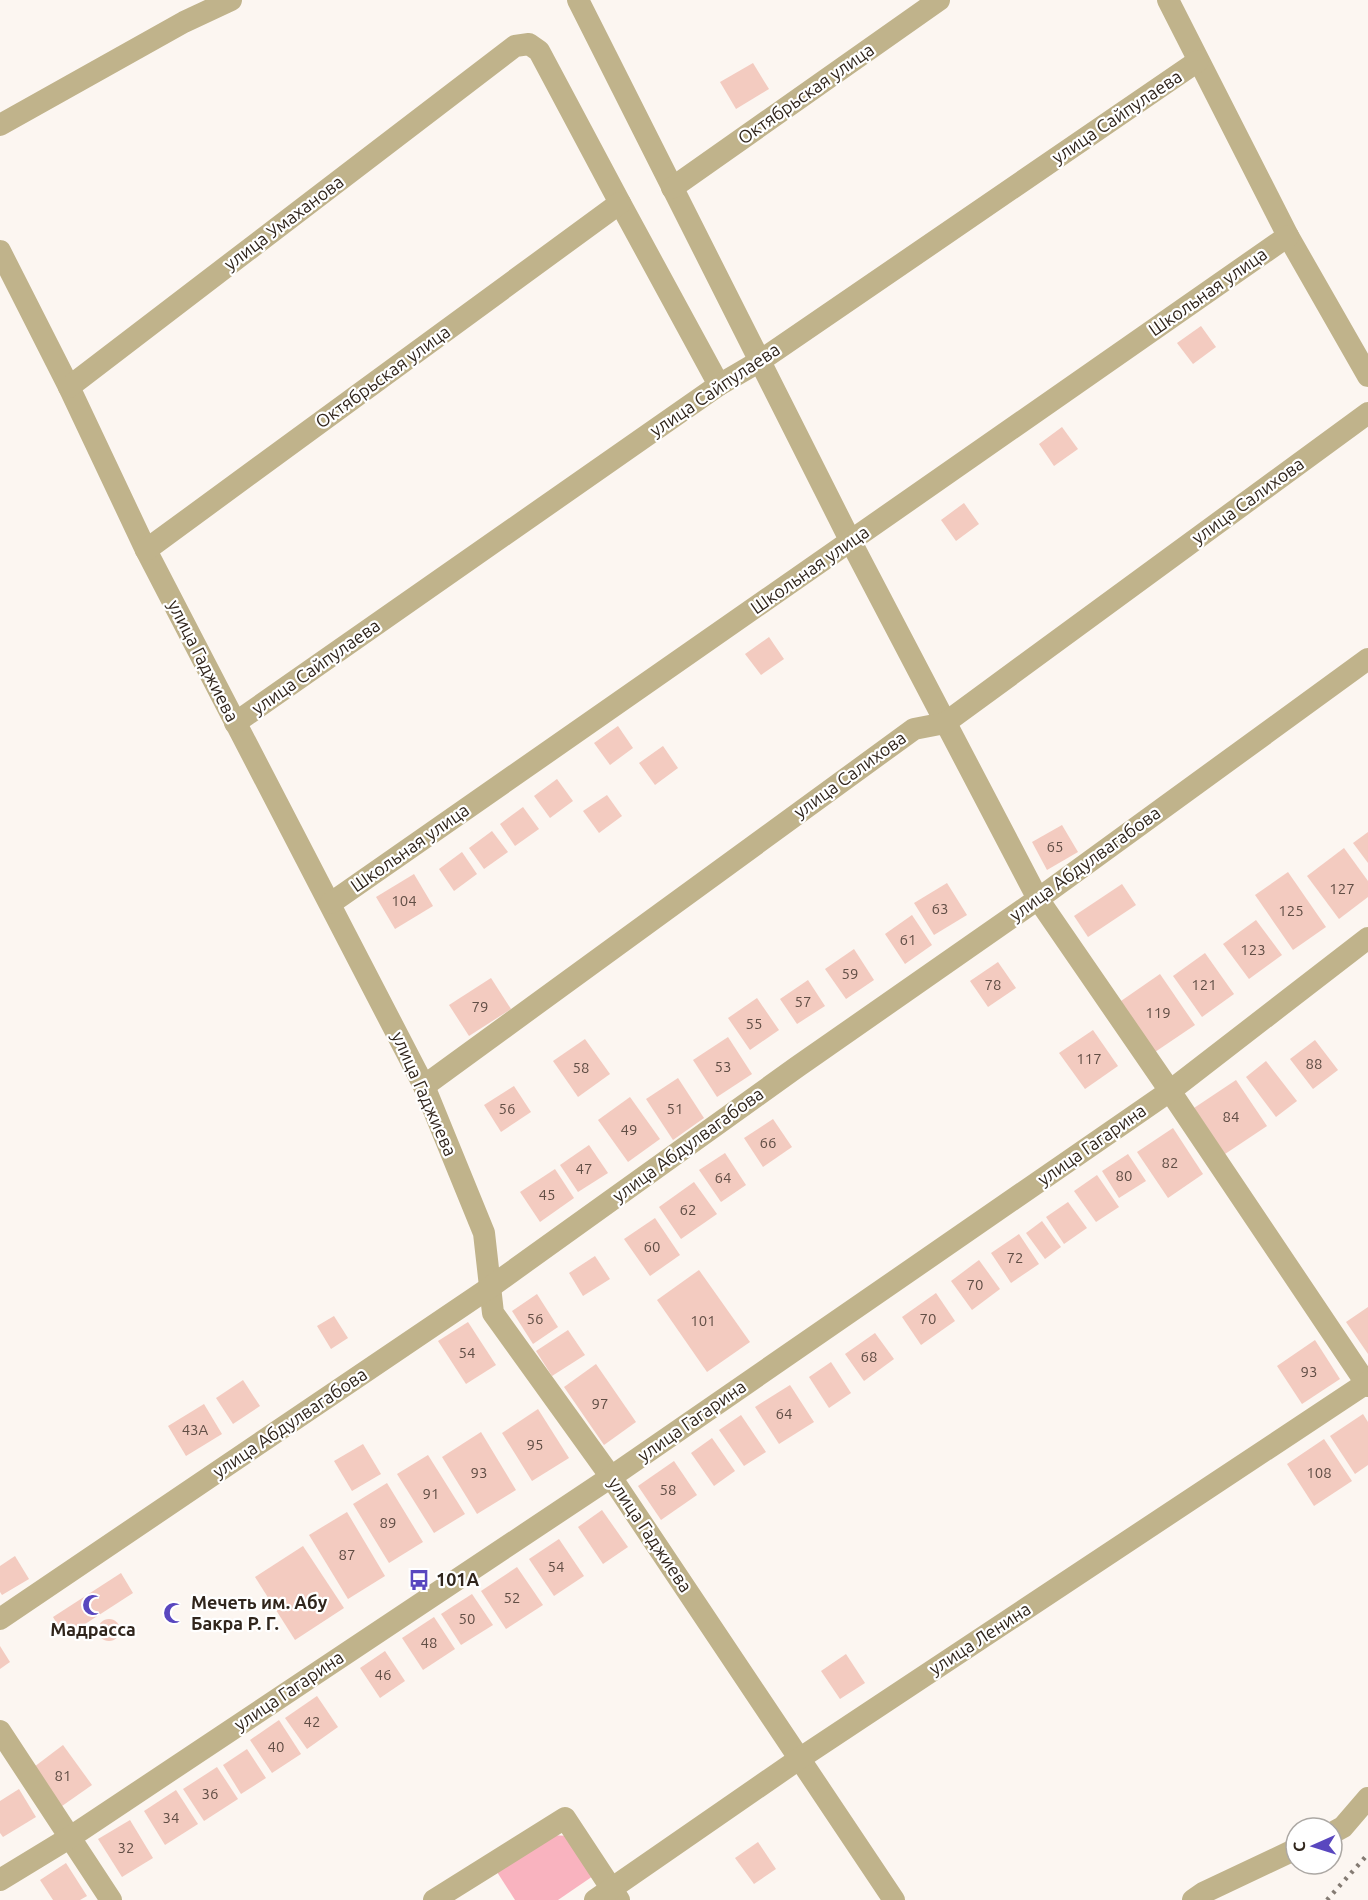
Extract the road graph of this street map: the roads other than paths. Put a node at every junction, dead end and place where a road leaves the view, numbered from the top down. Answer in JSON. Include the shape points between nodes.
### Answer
{"nodes":[{"id":1,"x":231,"y":0,"type":"edge"},
{"id":2,"x":579,"y":0,"type":"edge"},
{"id":3,"x":939,"y":0,"type":"edge"},
{"id":4,"x":1168,"y":0,"type":"edge"},
{"id":5,"x":1198,"y":61,"type":"junction"},
{"id":6,"x":0,"y":125,"type":"edge"},
{"id":7,"x":672,"y":188,"type":"junction"},
{"id":8,"x":620,"y":203,"type":"junction"},
{"id":9,"x":1288,"y":236,"type":"junction"},
{"id":10,"x":0,"y":251,"type":"edge"},
{"id":11,"x":760,"y":361,"type":"junction"},
{"id":12,"x":1368,"y":376,"type":"edge"},
{"id":13,"x":719,"y":385,"type":"junction"},
{"id":14,"x":69,"y":387,"type":"junction"},
{"id":15,"x":1368,"y":413,"type":"edge"},
{"id":16,"x":851,"y":542,"type":"junction"},
{"id":17,"x":146,"y":550,"type":"junction"},
{"id":18,"x":1368,"y":659,"type":"edge"},
{"id":19,"x":235,"y":723,"type":"junction"},
{"id":20,"x":945,"y":723,"type":"junction"},
{"id":21,"x":1038,"y":899,"type":"junction"},
{"id":22,"x":331,"y":903,"type":"junction"},
{"id":23,"x":1368,"y":938,"type":"edge"},
{"id":24,"x":424,"y":1086,"type":"junction"},
{"id":25,"x":1170,"y":1091,"type":"junction"},
{"id":26,"x":489,"y":1288,"type":"junction"},
{"id":27,"x":1367,"y":1384,"type":"edge"},
{"id":28,"x":611,"y":1477,"type":"junction"},
{"id":29,"x":0,"y":1619,"type":"edge"},
{"id":30,"x":0,"y":1731,"type":"edge"},
{"id":31,"x":800,"y":1759,"type":"junction"},
{"id":32,"x":1368,"y":1798,"type":"edge"},
{"id":33,"x":1344,"y":1826,"type":"edge"},
{"id":34,"x":69,"y":1838,"type":"junction"},
{"id":35,"x":1284,"y":1855,"type":"edge"},
{"id":36,"x":0,"y":1880,"type":"edge"},
{"id":37,"x":609,"y":1896,"type":"edge"},
{"id":38,"x":111,"y":1900,"type":"edge"},
{"id":39,"x":434,"y":1900,"type":"edge"},
{"id":40,"x":894,"y":1900,"type":"edge"},
{"id":41,"x":1193,"y":1900,"type":"edge"}],
"edges":[{"from":1,"to":6,"type":"street","via":[[184,22]]},
{"from":2,"to":7,"type":"street"},
{"from":3,"to":7,"type":"street","name":"Октябрьская улица"},
{"from":4,"to":5,"type":"street"},
{"from":5,"to":9,"type":"street"},
{"from":5,"to":11,"type":"street","name":"улица Сайпулаева"},
{"from":7,"to":11,"type":"street"},
{"from":8,"to":13,"type":"street"},
{"from":8,"to":14,"type":"street","name":"улица Умаханова","via":[[539,51],[529,44],[515,46]]},
{"from":8,"to":17,"type":"street","name":"Октябрьская улица"},
{"from":9,"to":12,"type":"street"},
{"from":9,"to":16,"type":"street","name":"Школьная улица"},
{"from":10,"to":14,"type":"street","name":"улица Гаджиева"},
{"from":11,"to":13,"type":"street","name":"улица Сайпулаева"},
{"from":11,"to":16,"type":"street"},
{"from":13,"to":19,"type":"street","name":"улица Сайпулаева"},
{"from":14,"to":17,"type":"street","name":"улица Гаджиева"},
{"from":15,"to":20,"type":"street","name":"улица Салихова"},
{"from":16,"to":20,"type":"street"},
{"from":16,"to":22,"type":"street","name":"Школьная улица"},
{"from":17,"to":19,"type":"street","name":"улица Гаджиева"},
{"from":18,"to":21,"type":"street","name":"улица Абдулвагабова"},
{"from":19,"to":22,"type":"street","name":"улица Гаджиева"},
{"from":20,"to":21,"type":"street"},
{"from":20,"to":24,"type":"street","name":"улица Салихова","via":[[914,729]]},
{"from":21,"to":25,"type":"street"},
{"from":21,"to":26,"type":"street","name":"улица Абдулвагабова"},
{"from":22,"to":24,"type":"street","name":"улица Гаджиева"},
{"from":23,"to":25,"type":"street","name":"улица Гагарина"},
{"from":24,"to":26,"type":"street","name":"улица Гаджиева","via":[[484,1233]]},
{"from":25,"to":27,"type":"street"},
{"from":25,"to":28,"type":"street","name":"улица Гагарина"},
{"from":26,"to":28,"type":"street","name":"улица Гаджиева","via":[[493,1313]]},
{"from":26,"to":29,"type":"street","name":"улица Абдулвагабова"},
{"from":27,"to":31,"type":"street","name":"улица Ленина"},
{"from":28,"to":31,"type":"street","name":"улица Гаджиева"},
{"from":28,"to":34,"type":"street","name":"улица Гагарина"},
{"from":30,"to":34,"type":"street"},
{"from":31,"to":37,"type":"street","name":"улица Ленина"},
{"from":31,"to":40,"type":"street","name":"улица Гаджиева"},
{"from":32,"to":33,"type":"street"},
{"from":34,"to":36,"type":"street","name":"улица Гагарина"},
{"from":34,"to":38,"type":"street"},
{"from":35,"to":41,"type":"street"},
{"from":37,"to":39,"type":"street","via":[[565,1818]]}]}
